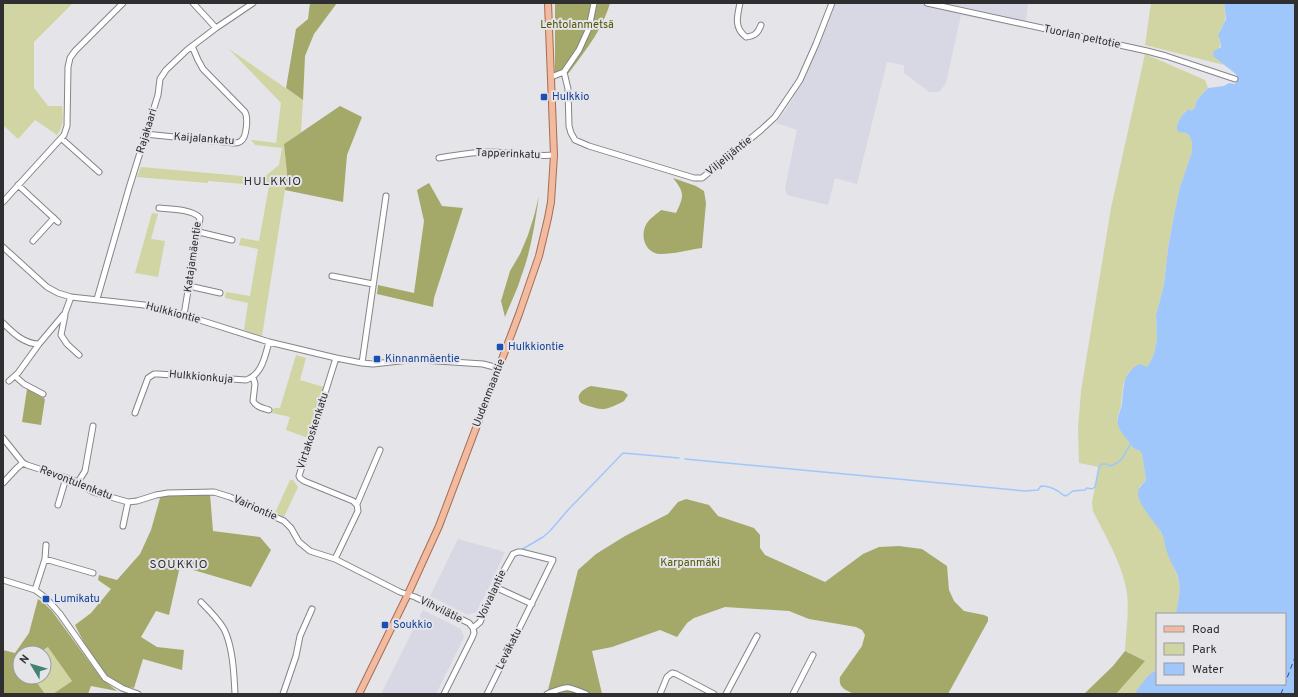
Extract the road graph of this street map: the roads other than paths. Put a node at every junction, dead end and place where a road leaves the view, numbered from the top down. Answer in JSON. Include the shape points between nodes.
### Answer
{"nodes":[{"id":1,"x":123,"y":3,"type":"edge"},
{"id":2,"x":193,"y":3,"type":"edge"},
{"id":3,"x":253,"y":3,"type":"edge"},
{"id":4,"x":548,"y":3,"type":"edge"},
{"id":5,"x":594,"y":3,"type":"edge"},
{"id":6,"x":740,"y":3,"type":"edge"},
{"id":7,"x":832,"y":3,"type":"edge"},
{"id":8,"x":927,"y":3,"type":"edge"},
{"id":9,"x":761,"y":25,"type":"dead end"},
{"id":10,"x":216,"y":28,"type":"junction"},
{"id":11,"x":192,"y":46,"type":"junction"},
{"id":12,"x":564,"y":72,"type":"junction"},
{"id":13,"x":551,"y":77,"type":"junction"},
{"id":14,"x":1235,"y":80,"type":"dead end"},
{"id":15,"x":145,"y":134,"type":"junction"},
{"id":16,"x":62,"y":139,"type":"junction"},
{"id":17,"x":554,"y":155,"type":"junction"},
{"id":18,"x":439,"y":158,"type":"dead end"},
{"id":19,"x":99,"y":172,"type":"dead end"},
{"id":20,"x":18,"y":185,"type":"junction"},
{"id":21,"x":386,"y":196,"type":"dead end"},
{"id":22,"x":3,"y":202,"type":"edge"},
{"id":23,"x":159,"y":208,"type":"dead end"},
{"id":24,"x":54,"y":218,"type":"junction"},
{"id":25,"x":58,"y":222,"type":"dead end"},
{"id":26,"x":199,"y":232,"type":"junction"},
{"id":27,"x":232,"y":240,"type":"dead end"},
{"id":28,"x":33,"y":241,"type":"dead end"},
{"id":29,"x":3,"y":247,"type":"edge"},
{"id":30,"x":332,"y":276,"type":"dead end"},
{"id":31,"x":373,"y":284,"type":"junction"},
{"id":32,"x":189,"y":286,"type":"junction"},
{"id":33,"x":220,"y":293,"type":"dead end"},
{"id":34,"x":71,"y":297,"type":"junction"},
{"id":35,"x":97,"y":299,"type":"junction"},
{"id":36,"x":65,"y":313,"type":"junction"},
{"id":37,"x":184,"y":315,"type":"junction"},
{"id":38,"x":3,"y":323,"type":"edge"},
{"id":39,"x":269,"y":342,"type":"junction"},
{"id":40,"x":39,"y":344,"type":"junction"},
{"id":41,"x":79,"y":355,"type":"dead end"},
{"id":42,"x":336,"y":358,"type":"junction"},
{"id":43,"x":362,"y":362,"type":"junction"},
{"id":44,"x":498,"y":368,"type":"junction"},
{"id":45,"x":15,"y":376,"type":"junction"},
{"id":46,"x":253,"y":377,"type":"junction"},
{"id":47,"x":9,"y":381,"type":"dead end"},
{"id":48,"x":44,"y":394,"type":"dead end"},
{"id":49,"x":269,"y":410,"type":"dead end"},
{"id":50,"x":135,"y":413,"type":"dead end"},
{"id":51,"x":93,"y":426,"type":"dead end"},
{"id":52,"x":3,"y":438,"type":"edge"},
{"id":53,"x":380,"y":450,"type":"dead end"},
{"id":54,"x":24,"y":463,"type":"junction"},
{"id":55,"x":66,"y":478,"type":"junction"},
{"id":56,"x":78,"y":482,"type":"junction"},
{"id":57,"x":3,"y":483,"type":"edge"},
{"id":58,"x":128,"y":502,"type":"junction"},
{"id":59,"x":357,"y":504,"type":"junction"},
{"id":60,"x":58,"y":505,"type":"dead end"},
{"id":61,"x":123,"y":526,"type":"dead end"},
{"id":62,"x":46,"y":545,"type":"dead end"},
{"id":63,"x":45,"y":559,"type":"junction"},
{"id":64,"x":335,"y":559,"type":"junction"},
{"id":65,"x":553,"y":560,"type":"joint"},
{"id":66,"x":93,"y":573,"type":"dead end"},
{"id":67,"x":3,"y":580,"type":"edge"},
{"id":68,"x":495,"y":587,"type":"junction"},
{"id":69,"x":35,"y":590,"type":"junction"},
{"id":70,"x":408,"y":594,"type":"junction"},
{"id":71,"x":201,"y":602,"type":"dead end"},
{"id":72,"x":532,"y":604,"type":"junction"},
{"id":73,"x":312,"y":609,"type":"dead end"},
{"id":74,"x":473,"y":628,"type":"junction"},
{"id":75,"x":757,"y":636,"type":"dead end"},
{"id":76,"x":813,"y":655,"type":"dead end"},
{"id":77,"x":138,"y":694,"type":"edge"},
{"id":78,"x":235,"y":694,"type":"edge"},
{"id":79,"x":283,"y":694,"type":"edge"},
{"id":80,"x":359,"y":694,"type":"edge"},
{"id":81,"x":444,"y":694,"type":"edge"},
{"id":82,"x":487,"y":694,"type":"edge"},
{"id":83,"x":547,"y":694,"type":"edge"},
{"id":84,"x":586,"y":694,"type":"edge"},
{"id":85,"x":660,"y":694,"type":"edge"},
{"id":86,"x":714,"y":694,"type":"edge"},
{"id":87,"x":726,"y":694,"type":"edge"},
{"id":88,"x":793,"y":694,"type":"edge"}],
"edges":[{"from":1,"to":16,"type":"street","via":[[70,58],[67,126]]},
{"from":2,"to":10,"type":"street"},
{"from":3,"to":10,"type":"street","name":"Rajakaari"},
{"from":4,"to":13,"type":"main road","name":"Uudenmaantie"},
{"from":5,"to":12,"type":"street","via":[[584,39]]},
{"from":6,"to":9,"type":"street","via":[[737,24],[742,34],[746,37],[755,35]]},
{"from":7,"to":12,"type":"street","name":"Viljelijäntie","via":[[800,80],[775,116],[702,178],[694,178],[575,140],[569,126],[568,89]]},
{"from":8,"to":14,"type":"street","name":"Tuorlan peltotie","via":[[1147,51]]},
{"from":10,"to":11,"type":"street","name":"Rajakaari"},
{"from":11,"to":15,"type":"street","name":"Rajakaari","via":[[160,79],[158,95]]},
{"from":11,"to":15,"type":"street","name":"Kaijalankatu","via":[[203,68],[245,112],[247,119],[244,139],[234,143]]},
{"from":12,"to":13,"type":"street"},
{"from":13,"to":17,"type":"main road","name":"Uudenmaantie"},
{"from":15,"to":35,"type":"street","name":"Rajakaari"},
{"from":16,"to":19,"type":"street"},
{"from":16,"to":20,"type":"street"},
{"from":17,"to":18,"type":"street","name":"Tapperinkatu","via":[[483,152]]},
{"from":17,"to":44,"type":"main road","name":"Uudenmaantie","via":[[551,202],[545,233],[530,283]]},
{"from":20,"to":22,"type":"street"},
{"from":20,"to":24,"type":"street"},
{"from":21,"to":31,"type":"street"},
{"from":23,"to":26,"type":"street","name":"Katajamäentie","via":[[198,215]]},
{"from":24,"to":25,"type":"street"},
{"from":24,"to":28,"type":"street"},
{"from":26,"to":27,"type":"street"},
{"from":26,"to":32,"type":"street","name":"Katajamäentie"},
{"from":29,"to":34,"type":"street","name":"Hulkkiontie","via":[[47,287]]},
{"from":30,"to":31,"type":"street"},
{"from":31,"to":43,"type":"street"},
{"from":32,"to":33,"type":"street"},
{"from":32,"to":37,"type":"street","name":"Katajamäentie"},
{"from":34,"to":35,"type":"street","name":"Hulkkiontie"},
{"from":34,"to":36,"type":"street"},
{"from":35,"to":37,"type":"street","name":"Hulkkiontie","via":[[144,305]]},
{"from":36,"to":40,"type":"street"},
{"from":36,"to":41,"type":"street","via":[[61,335]]},
{"from":37,"to":39,"type":"street","name":"Hulkkiontie"},
{"from":38,"to":40,"type":"street","via":[[29,343]]},
{"from":39,"to":42,"type":"street","name":"Hulkkiontie"},
{"from":39,"to":46,"type":"street","via":[[263,362]]},
{"from":40,"to":45,"type":"street"},
{"from":42,"to":43,"type":"street","name":"Hulkkiontie"},
{"from":42,"to":59,"type":"street","name":"Virtakoskenkatu","via":[[299,476],[304,482]]},
{"from":43,"to":44,"type":"street","name":"Hulkkiontie","via":[[373,364],[422,360],[483,364]]},
{"from":44,"to":70,"type":"main road","name":"Uudenmaantie","via":[[444,513]]},
{"from":45,"to":47,"type":"street"},
{"from":45,"to":48,"type":"street","via":[[24,384]]},
{"from":46,"to":49,"type":"street","via":[[253,401]]},
{"from":46,"to":50,"type":"street","name":"Hulkkionkuja","via":[[242,380],[154,374],[146,381]]},
{"from":51,"to":56,"type":"street","via":[[85,471]]},
{"from":52,"to":54,"type":"street"},
{"from":53,"to":59,"type":"street"},
{"from":54,"to":55,"type":"street","name":"Revontulenkatu"},
{"from":54,"to":57,"type":"street"},
{"from":55,"to":56,"type":"street","name":"Revontulenkatu"},
{"from":55,"to":60,"type":"street"},
{"from":56,"to":58,"type":"street","name":"Revontulenkatu","via":[[93,492]]},
{"from":58,"to":61,"type":"street"},
{"from":58,"to":64,"type":"street","name":"Vairiontie","via":[[168,493],[219,493],[279,518],[291,528],[306,548]]},
{"from":59,"to":64,"type":"street","via":[[358,511]]},
{"from":62,"to":63,"type":"street"},
{"from":63,"to":66,"type":"street"},
{"from":63,"to":69,"type":"street"},
{"from":64,"to":70,"type":"street","name":"Vairiontie"},
{"from":65,"to":68,"type":"street","name":"Voivalantie","via":[[515,552]]},
{"from":65,"to":72,"type":"street","name":"Leväkatu"},
{"from":67,"to":69,"type":"street"},
{"from":68,"to":72,"type":"street"},
{"from":68,"to":74,"type":"street","name":"Voivalantie","via":[[480,622]]},
{"from":69,"to":77,"type":"street","via":[[55,608],[105,678]]},
{"from":70,"to":74,"type":"street","name":"Vihvilätie"},
{"from":70,"to":80,"type":"main road","name":"Uudenmaantie"},
{"from":71,"to":78,"type":"street","via":[[224,630],[232,661]]},
{"from":72,"to":82,"type":"street","name":"Leväkatu"},
{"from":73,"to":79,"type":"street","via":[[300,636]]},
{"from":74,"to":81,"type":"street","name":"Voivalantie","via":[[472,638]]},
{"from":75,"to":87,"type":"street"},
{"from":76,"to":88,"type":"street"},
{"from":83,"to":84,"type":"street","via":[[567,687]]},
{"from":85,"to":86,"type":"street","via":[[667,677],[672,673]]}]}
